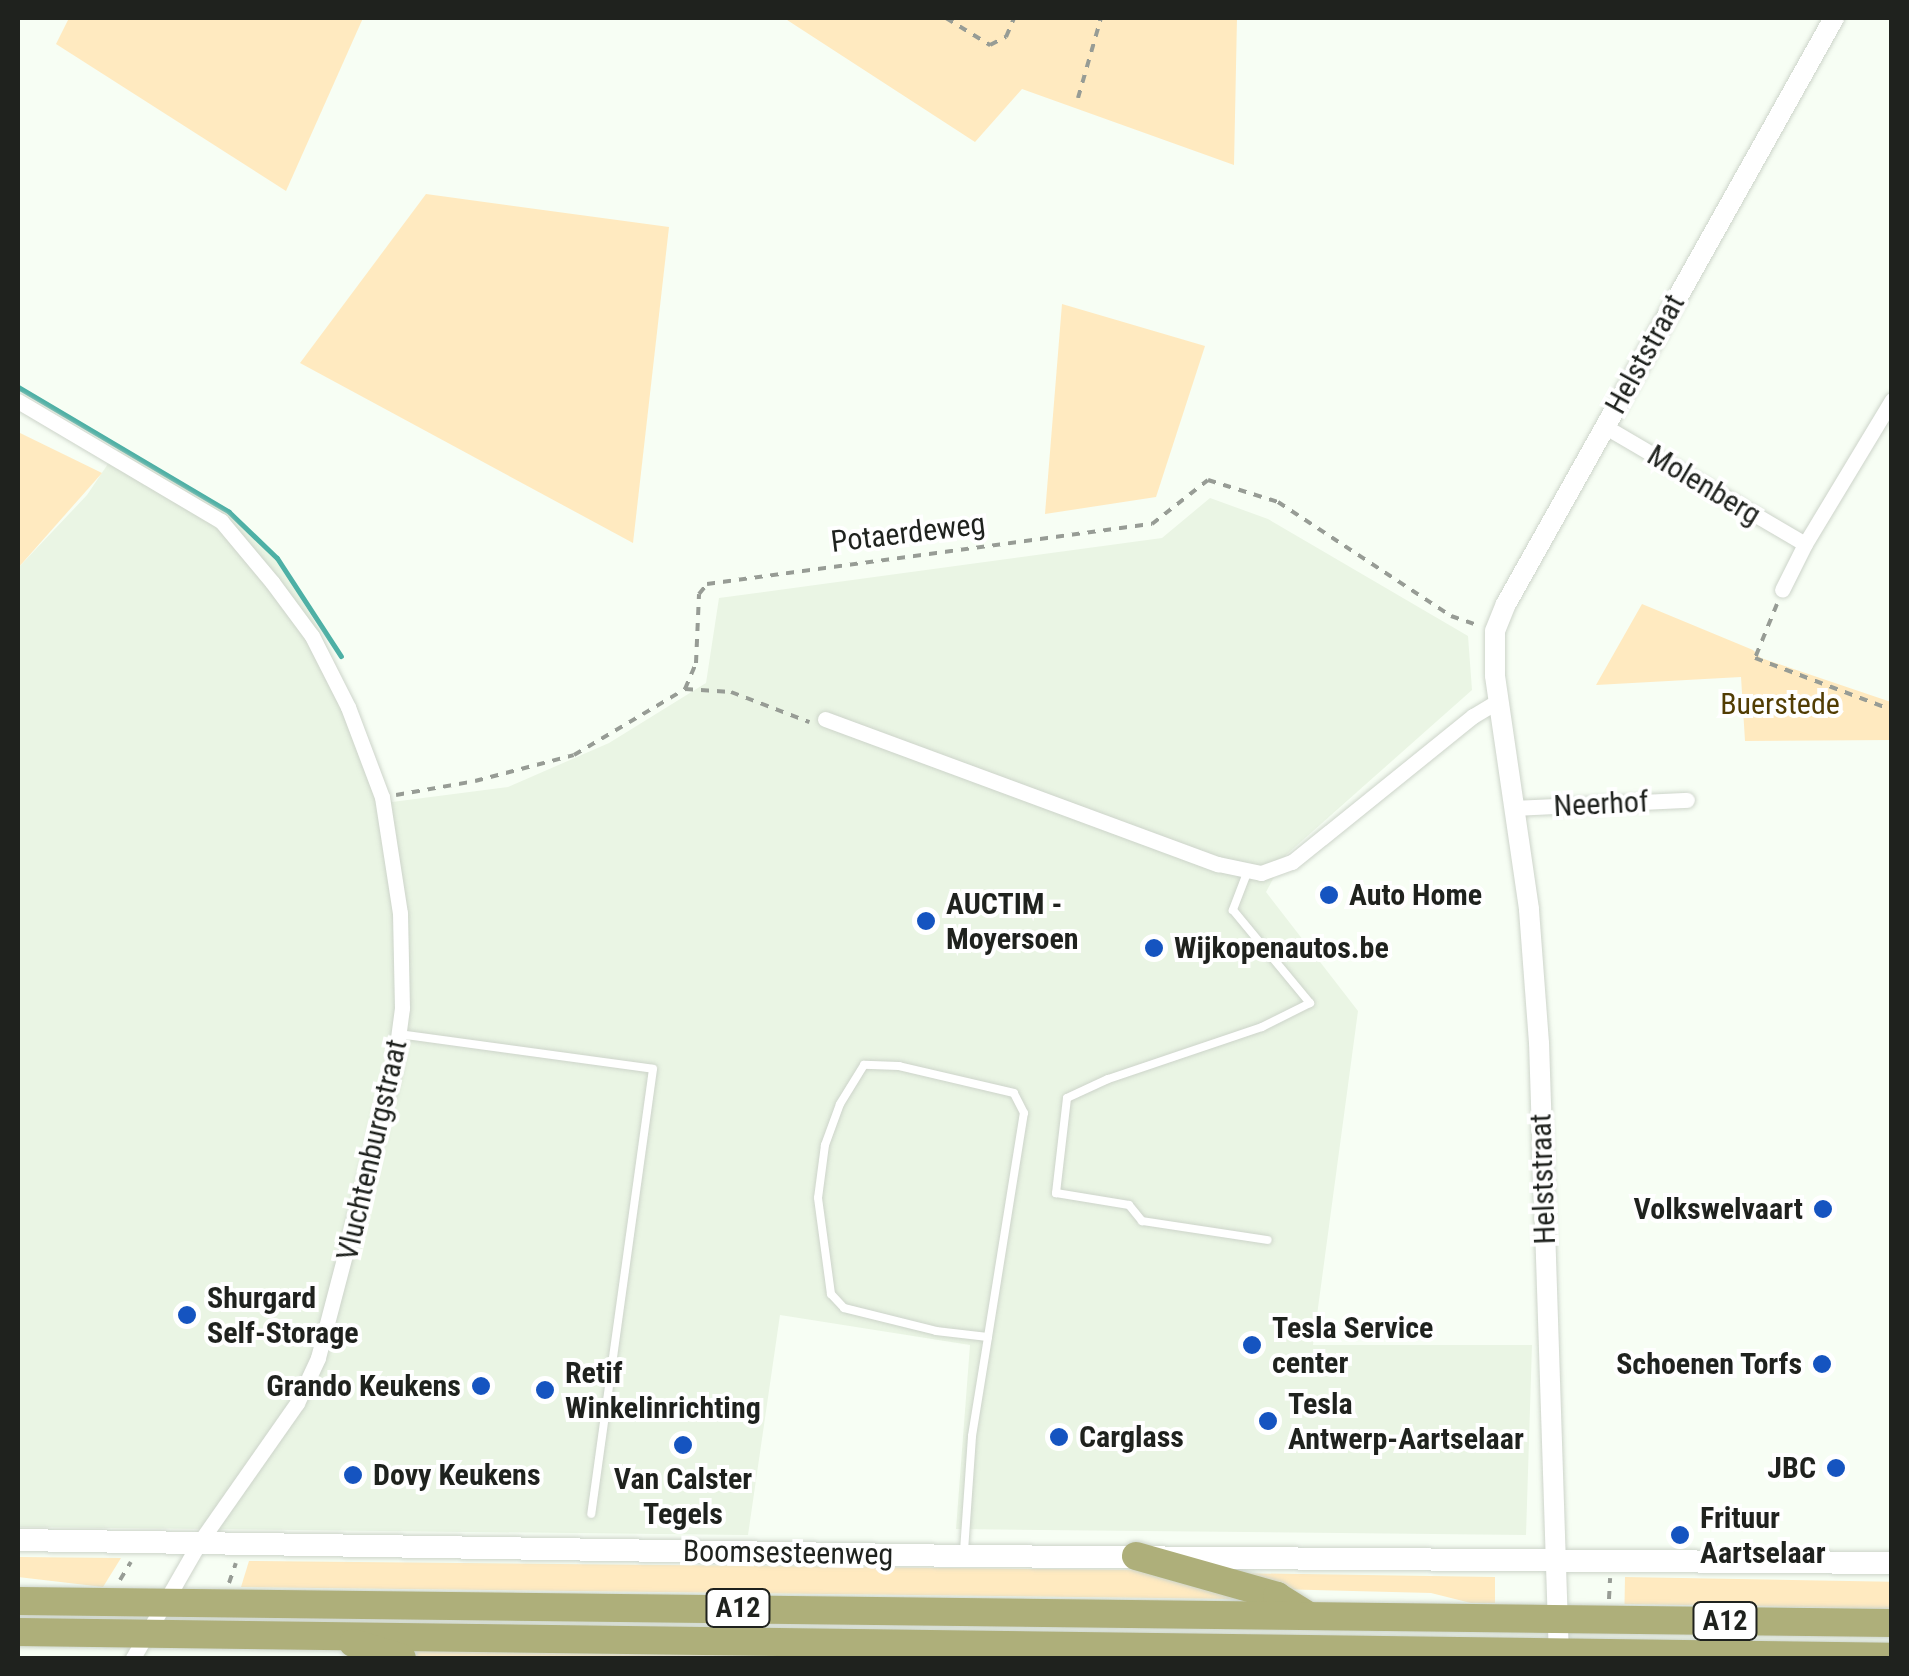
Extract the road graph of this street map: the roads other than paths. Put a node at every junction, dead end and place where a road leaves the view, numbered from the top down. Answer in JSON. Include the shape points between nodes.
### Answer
{"nodes":[{"id":1,"x":1834,"y":18,"type":"edge"},
{"id":2,"x":1892,"y":400,"type":"edge"},
{"id":3,"x":18,"y":401,"type":"edge"},
{"id":4,"x":1604,"y":426,"type":"junction"},
{"id":5,"x":1805,"y":544,"type":"junction"},
{"id":6,"x":1782,"y":590,"type":"road end"},
{"id":7,"x":1498,"y":701,"type":"junction"},
{"id":8,"x":824,"y":718,"type":"road end"},
{"id":9,"x":1687,"y":800,"type":"dead end"},
{"id":10,"x":1515,"y":808,"type":"junction"},
{"id":11,"x":1247,"y":873,"type":"junction"},
{"id":12,"x":399,"y":1034,"type":"junction"},
{"id":13,"x":1268,"y":1240,"type":"dead end"},
{"id":14,"x":988,"y":1337,"type":"junction"},
{"id":15,"x":591,"y":1514,"type":"dead end"},
{"id":16,"x":18,"y":1540,"type":"edge"},
{"id":17,"x":199,"y":1544,"type":"junction"},
{"id":18,"x":964,"y":1556,"type":"junction"},
{"id":19,"x":1136,"y":1556,"type":"junction"},
{"id":20,"x":1559,"y":1559,"type":"junction"},
{"id":21,"x":1892,"y":1563,"type":"edge"},
{"id":22,"x":18,"y":1600,"type":"edge"},
{"id":23,"x":167,"y":1602,"type":"junction"},
{"id":24,"x":1308,"y":1616,"type":"junction"},
{"id":25,"x":1558,"y":1618,"type":"junction"},
{"id":26,"x":1892,"y":1623,"type":"edge"},
{"id":27,"x":18,"y":1632,"type":"edge"},
{"id":28,"x":149,"y":1633,"type":"junction"},
{"id":29,"x":339,"y":1635,"type":"junction"},
{"id":30,"x":1560,"y":1655,"type":"edge"},
{"id":31,"x":1768,"y":1657,"type":"edge"},
{"id":32,"x":1892,"y":1657,"type":"edge"},
{"id":33,"x":133,"y":1658,"type":"edge"},
{"id":34,"x":402,"y":1658,"type":"edge"}],
"edges":[{"from":1,"to":4,"type":"street","name":"Helststraat"},
{"from":2,"to":5,"type":"street"},
{"from":3,"to":12,"type":"street","name":"Vluchtenburgstraat","via":[[221,521],[312,636],[382,798],[400,913]]},
{"from":4,"to":5,"type":"street","name":"Molenberg"},
{"from":4,"to":7,"type":"street","name":"Helststraat","via":[[1506,604],[1492,653]]},
{"from":5,"to":6,"type":"street"},
{"from":7,"to":10,"type":"street","name":"Helststraat"},
{"from":7,"to":11,"type":"street","via":[[1292,862]]},
{"from":8,"to":11,"type":"street"},
{"from":9,"to":10,"type":"street","name":"Neerhof"},
{"from":10,"to":20,"type":"street","name":"Helststraat","via":[[1539,1043]]},
{"from":11,"to":13,"type":"lane","via":[[1234,910],[1310,1003],[1068,1098],[1056,1194],[1128,1205],[1142,1221]]},
{"from":12,"to":15,"type":"lane","via":[[653,1070]]},
{"from":12,"to":17,"type":"street","name":"Vluchtenburgstraat","via":[[375,1155],[318,1358],[297,1403]]},
{"from":14,"to":14,"type":"lane","via":[[1024,1114],[1014,1093],[899,1066],[864,1065],[825,1145],[818,1198],[831,1294],[844,1308]]},
{"from":14,"to":18,"type":"lane","via":[[972,1436]]},
{"from":16,"to":17,"type":"main road","name":"Boomsesteenweg"},
{"from":17,"to":18,"type":"main road","name":"Boomsesteenweg"},
{"from":17,"to":23,"type":"street","name":"Vluchtenburgstraat"},
{"from":18,"to":19,"type":"main road","name":"Boomsesteenweg"},
{"from":19,"to":20,"type":"main road","name":"Boomsesteenweg"},
{"from":19,"to":24,"type":"highway","via":[[1277,1596]]},
{"from":20,"to":21,"type":"main road","name":"Boomsesteenweg"},
{"from":20,"to":25,"type":"street","name":"Helststraat"},
{"from":22,"to":23,"type":"highway","number":"A12"},
{"from":23,"to":24,"type":"highway","number":"A12"},
{"from":23,"to":28,"type":"street","name":"Vluchtenburgstraat"},
{"from":24,"to":25,"type":"highway","number":"A12"},
{"from":25,"to":26,"type":"highway","number":"A12"},
{"from":25,"to":30,"type":"street","name":"Helststraat"},
{"from":27,"to":28,"type":"highway","number":"A12"},
{"from":28,"to":29,"type":"highway","number":"A12"},
{"from":28,"to":33,"type":"street","name":"Vluchtenburgstraat"},
{"from":29,"to":30,"type":"highway","number":"A12"},
{"from":29,"to":34,"type":"highway","via":[[370,1652]]},
{"from":30,"to":31,"type":"highway","number":"A12"},
{"from":31,"to":32,"type":"highway","number":"A12"}]}
